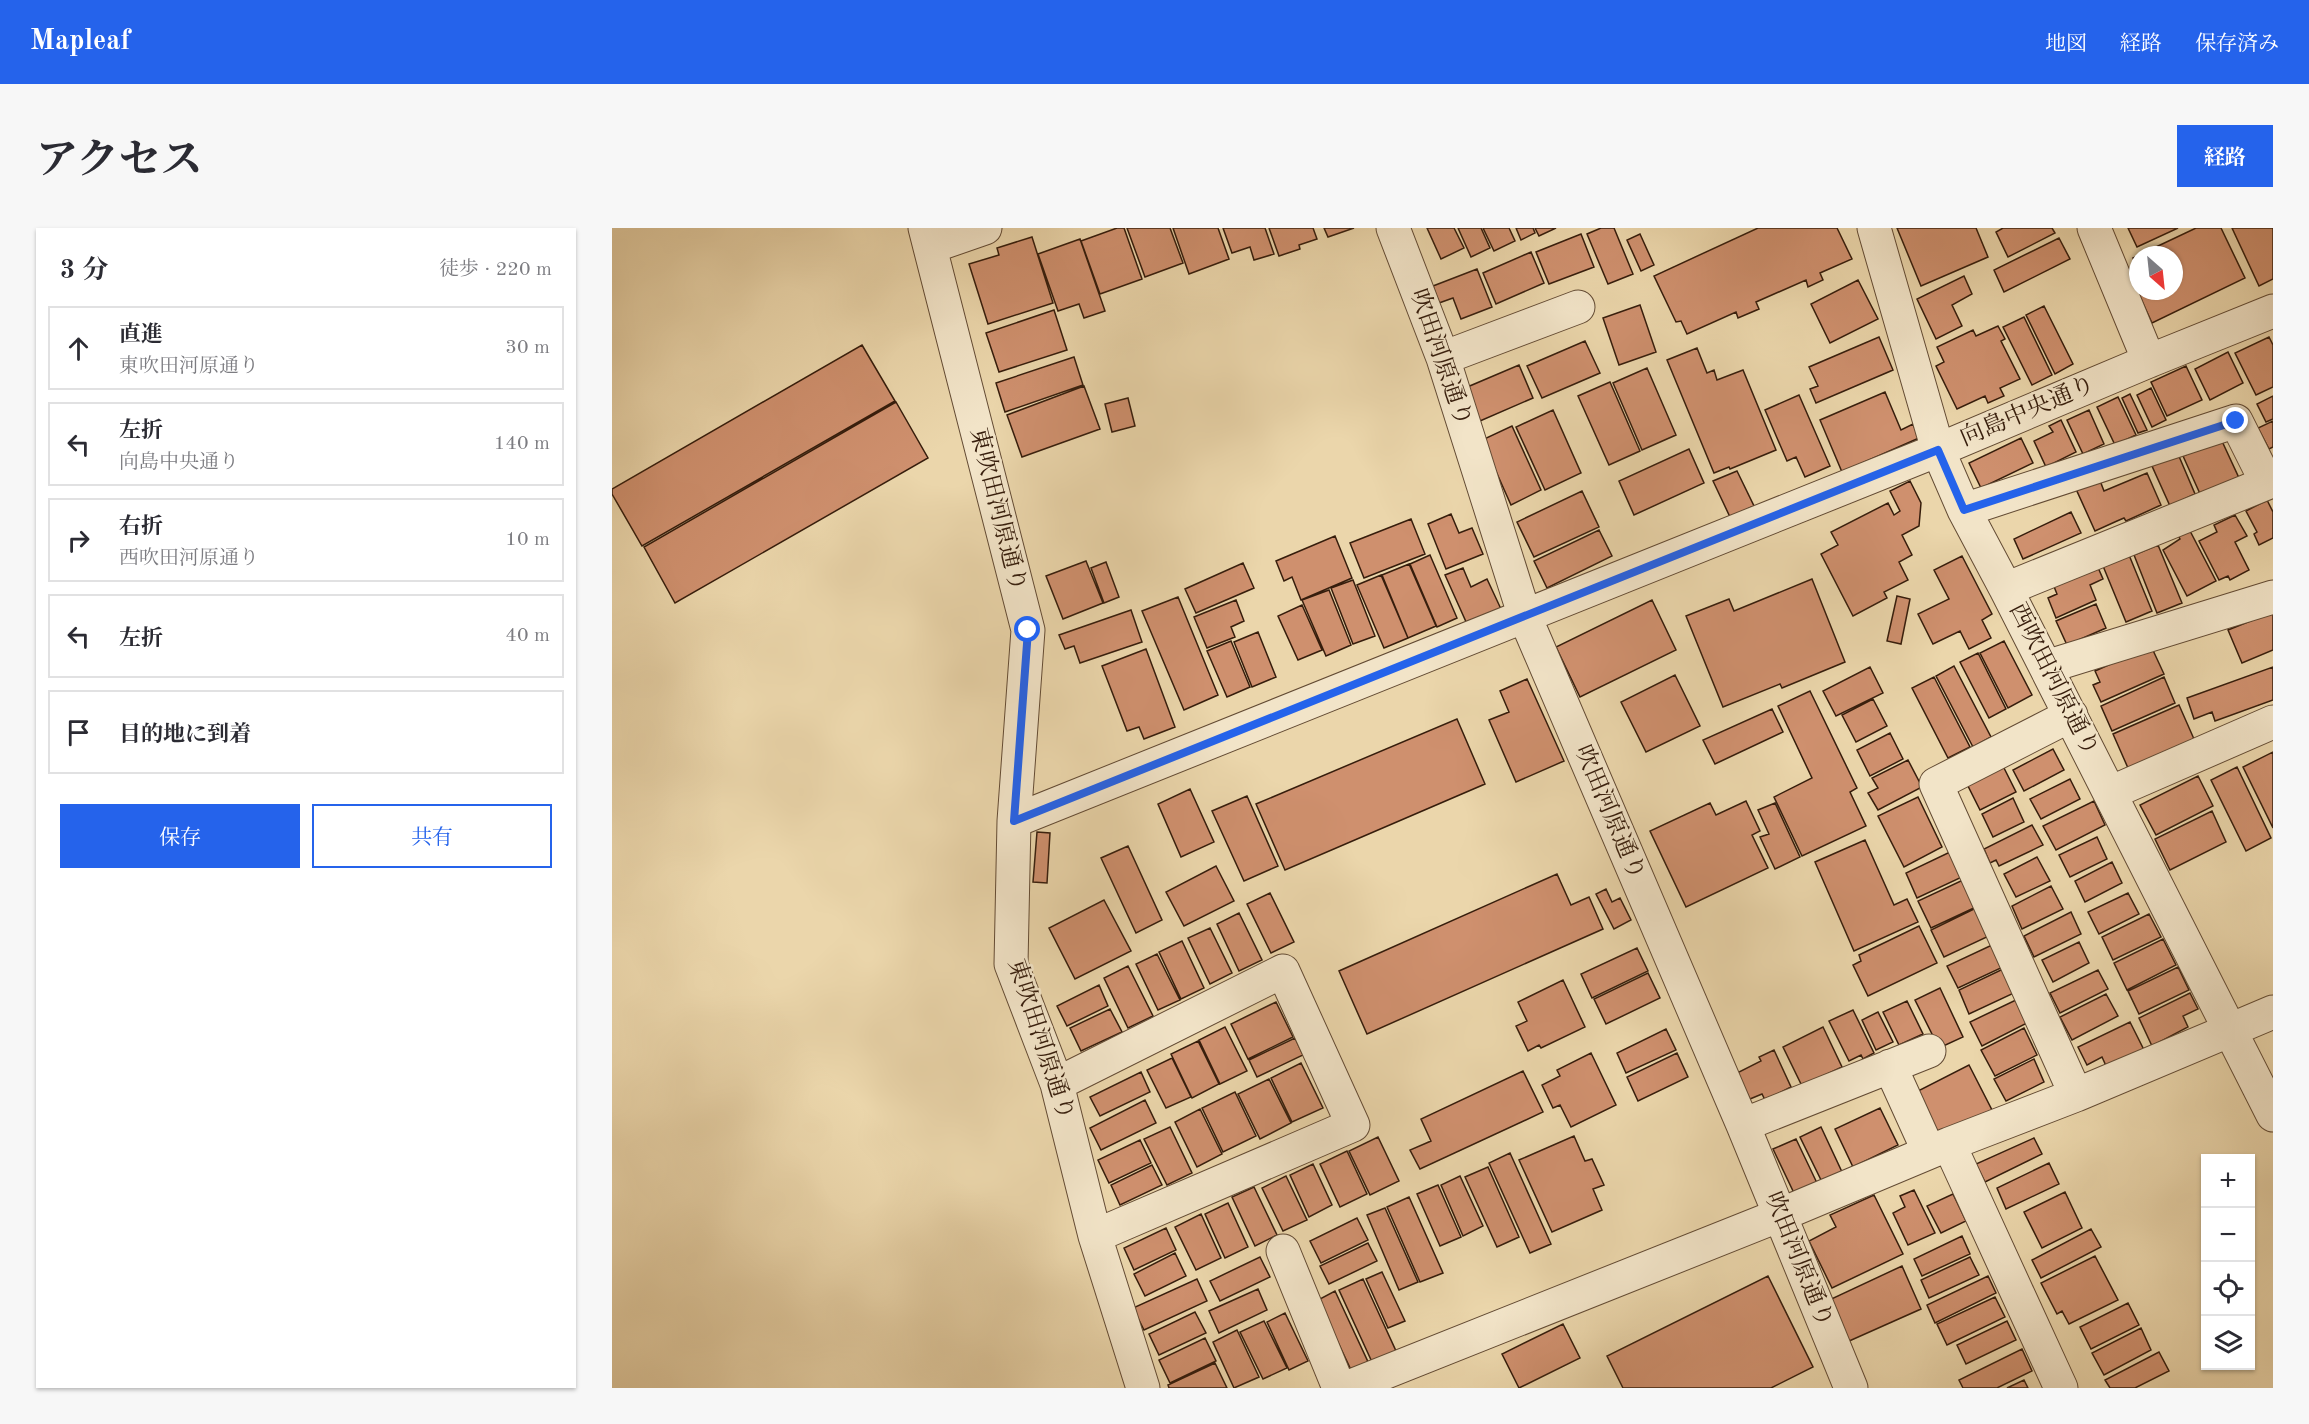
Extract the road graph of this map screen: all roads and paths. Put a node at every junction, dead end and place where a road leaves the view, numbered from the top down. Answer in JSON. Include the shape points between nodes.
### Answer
{"nodes":[{"id":1,"x":985,"y":228,"type":"edge"},
{"id":2,"x":1393,"y":228,"type":"edge"},
{"id":3,"x":1874,"y":228,"type":"edge"},
{"id":4,"x":2094,"y":228,"type":"edge"},
{"id":5,"x":927,"y":237,"type":"edge"},
{"id":6,"x":1578,"y":307,"type":"dead end"},
{"id":7,"x":2273,"y":311,"type":"edge"},
{"id":8,"x":1443,"y":358,"type":"junction"},
{"id":9,"x":2149,"y":361,"type":"junction"},
{"id":10,"x":1938,"y":450,"type":"junction"},
{"id":11,"x":1964,"y":510,"type":"junction"},
{"id":12,"x":2006,"y":589,"type":"junction"},
{"id":13,"x":2273,"y":597,"type":"edge"},
{"id":14,"x":1525,"y":617,"type":"junction"},
{"id":15,"x":2046,"y":667,"type":"junction"},
{"id":16,"x":2071,"y":715,"type":"junction"},
{"id":17,"x":2273,"y":722,"type":"edge"},
{"id":18,"x":2110,"y":793,"type":"junction"},
{"id":19,"x":1014,"y":821,"type":"junction"},
{"id":20,"x":2273,"y":1012,"type":"edge"},
{"id":21,"x":2228,"y":1030,"type":"junction"},
{"id":22,"x":1929,"y":1051,"type":"dead end"},
{"id":23,"x":1890,"y":1066,"type":"junction"},
{"id":24,"x":1057,"y":1084,"type":"junction"},
{"id":25,"x":2076,"y":1095,"type":"junction"},
{"id":26,"x":2273,"y":1113,"type":"edge"},
{"id":27,"x":1743,"y":1125,"type":"junction"},
{"id":28,"x":1939,"y":1148,"type":"junction"},
{"id":29,"x":1780,"y":1215,"type":"junction"},
{"id":30,"x":1095,"y":1236,"type":"junction"},
{"id":31,"x":1283,"y":1251,"type":"dead end"},
{"id":32,"x":1143,"y":1388,"type":"edge"},
{"id":33,"x":1339,"y":1388,"type":"edge"},
{"id":34,"x":1346,"y":1388,"type":"edge"},
{"id":35,"x":1851,"y":1388,"type":"edge"},
{"id":36,"x":2061,"y":1388,"type":"edge"}],
"edges":[{"from":1,"to":5,"type":"street"},
{"from":2,"to":8,"type":"street","name":"吹田河原通り"},
{"from":3,"to":10,"type":"street","name":"西吹田河原通り"},
{"from":4,"to":9,"type":"street"},
{"from":5,"to":19,"type":"street","name":"東吹田河原通り","via":[[1028,630]]},
{"from":6,"to":8,"type":"street"},
{"from":7,"to":9,"type":"street","name":"向島中央通り"},
{"from":8,"to":14,"type":"street","name":"吹田河原通り"},
{"from":9,"to":10,"type":"street","name":"向島中央通り"},
{"from":10,"to":11,"type":"street","name":"西吹田河原通り"},
{"from":10,"to":14,"type":"street","name":"向島中央通り"},
{"from":11,"to":12,"type":"street","name":"西吹田河原通り"},
{"from":11,"to":12,"type":"street","via":[[2236,421],[2267,483]]},
{"from":12,"to":15,"type":"street","name":"西吹田河原通り"},
{"from":13,"to":15,"type":"street"},
{"from":14,"to":19,"type":"street","name":"向島中央通り"},
{"from":14,"to":27,"type":"street","name":"吹田河原通り"},
{"from":15,"to":16,"type":"street","name":"西吹田河原通り"},
{"from":16,"to":18,"type":"street","name":"西吹田河原通り"},
{"from":16,"to":25,"type":"street","via":[[1936,784]]},
{"from":17,"to":18,"type":"street"},
{"from":18,"to":21,"type":"street","name":"西吹田河原通り"},
{"from":19,"to":24,"type":"street","name":"東吹田河原通り","via":[[1011,964]]},
{"from":20,"to":21,"type":"street"},
{"from":21,"to":25,"type":"street"},
{"from":21,"to":26,"type":"street","name":"西吹田河原通り"},
{"from":22,"to":23,"type":"street"},
{"from":23,"to":27,"type":"street"},
{"from":23,"to":28,"type":"street"},
{"from":24,"to":30,"type":"street","name":"東吹田河原通り"},
{"from":24,"to":30,"type":"street","via":[[1283,971],[1353,1125]]},
{"from":25,"to":28,"type":"street"},
{"from":27,"to":29,"type":"street","name":"吹田河原通り"},
{"from":28,"to":29,"type":"street"},
{"from":28,"to":36,"type":"street"},
{"from":29,"to":34,"type":"street"},
{"from":29,"to":35,"type":"street","name":"吹田河原通り"},
{"from":30,"to":32,"type":"street","name":"東吹田河原通り"},
{"from":31,"to":33,"type":"street"}]}
